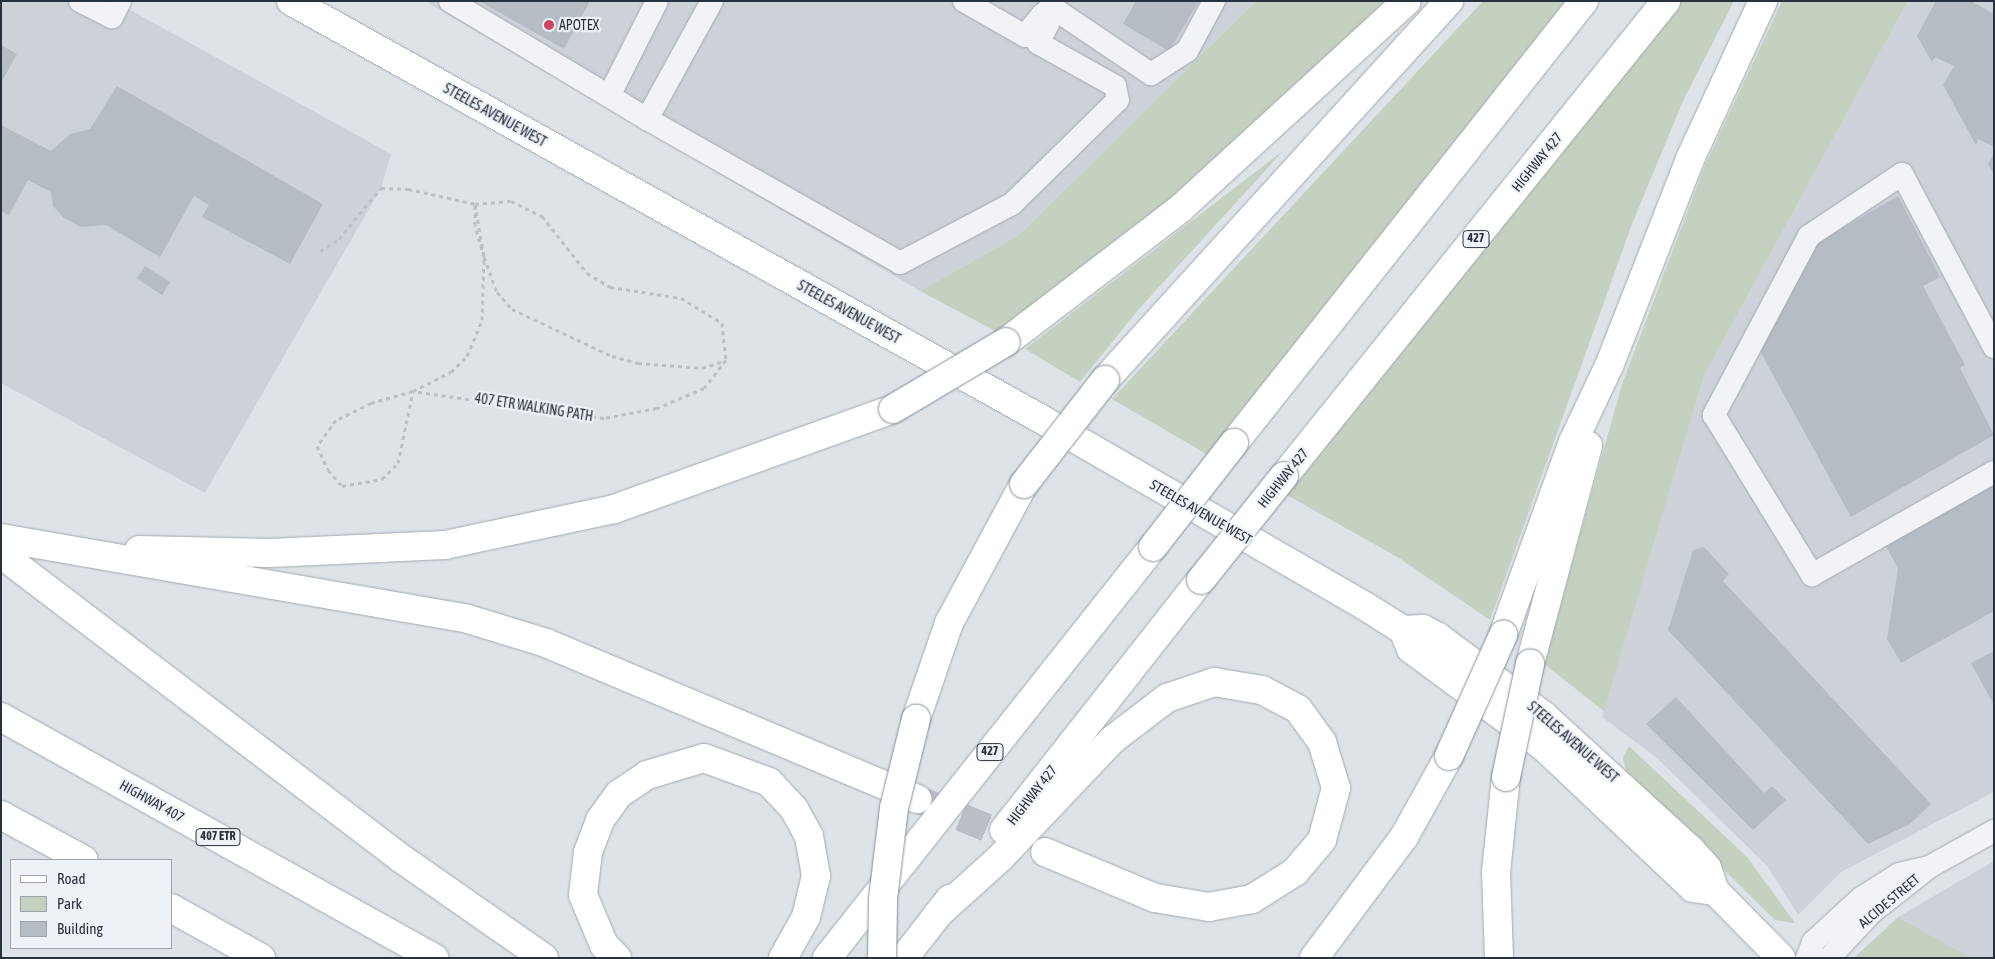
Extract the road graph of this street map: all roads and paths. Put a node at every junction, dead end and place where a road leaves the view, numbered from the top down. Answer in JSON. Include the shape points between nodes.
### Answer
{"nodes":[{"id":1,"x":80,"y":1,"type":"edge"},
{"id":2,"x":120,"y":1,"type":"edge"},
{"id":3,"x":291,"y":1,"type":"edge"},
{"id":4,"x":450,"y":1,"type":"edge"},
{"id":5,"x":658,"y":1,"type":"edge"},
{"id":6,"x":712,"y":1,"type":"edge"},
{"id":7,"x":964,"y":1,"type":"edge"},
{"id":8,"x":1214,"y":1,"type":"edge"},
{"id":9,"x":1407,"y":1,"type":"edge"},
{"id":10,"x":1449,"y":1,"type":"edge"},
{"id":11,"x":1584,"y":1,"type":"edge"},
{"id":12,"x":1666,"y":1,"type":"edge"},
{"id":13,"x":1763,"y":1,"type":"edge"},
{"id":14,"x":1049,"y":7,"type":"edge"},
{"id":15,"x":609,"y":96,"type":"junction"},
{"id":16,"x":647,"y":119,"type":"junction"},
{"id":17,"x":475,"y":204,"type":"junction"},
{"id":18,"x":320,"y":251,"type":"dead end"},
{"id":19,"x":484,"y":258,"type":"junction"},
{"id":20,"x":1994,"y":347,"type":"edge"},
{"id":21,"x":726,"y":360,"type":"junction"},
{"id":22,"x":1609,"y":366,"type":"junction"},
{"id":23,"x":413,"y":391,"type":"junction"},
{"id":24,"x":1994,"y":472,"type":"edge"},
{"id":25,"x":1,"y":538,"type":"edge"},
{"id":26,"x":80,"y":552,"type":"junction"},
{"id":27,"x":1,"y":554,"type":"edge"},
{"id":28,"x":1,"y":717,"type":"edge"},
{"id":29,"x":918,"y":799,"type":"tunnel mouth"},
{"id":30,"x":1,"y":815,"type":"edge"},
{"id":31,"x":1994,"y":831,"type":"edge"},
{"id":32,"x":1045,"y":852,"type":"tunnel mouth"},
{"id":33,"x":82,"y":859,"type":"edge"},
{"id":34,"x":1929,"y":867,"type":"junction"},
{"id":35,"x":172,"y":909,"type":"edge"},
{"id":36,"x":938,"y":914,"type":"junction"},
{"id":37,"x":260,"y":958,"type":"edge"},
{"id":38,"x":434,"y":958,"type":"edge"},
{"id":39,"x":544,"y":958,"type":"edge"},
{"id":40,"x":617,"y":958,"type":"edge"},
{"id":41,"x":783,"y":958,"type":"edge"},
{"id":42,"x":828,"y":958,"type":"edge"},
{"id":43,"x":882,"y":958,"type":"edge"},
{"id":44,"x":904,"y":958,"type":"edge"},
{"id":45,"x":1314,"y":958,"type":"edge"},
{"id":46,"x":1499,"y":958,"type":"edge"},
{"id":47,"x":1781,"y":958,"type":"edge"},
{"id":48,"x":1807,"y":958,"type":"edge"},
{"id":49,"x":1829,"y":958,"type":"edge"}],
"edges":[{"from":1,"to":2,"type":"street","via":[[112,17]]},
{"from":3,"to":47,"type":"main road","name":"STEELES AVENUE WEST","via":[[1041,419],[1403,630],[1411,649],[1544,747],[1693,888],[1715,891]]},
{"from":4,"to":15,"type":"street"},
{"from":5,"to":15,"type":"street"},
{"from":6,"to":16,"type":"street"},
{"from":7,"to":14,"type":"street","via":[[1025,36]]},
{"from":8,"to":14,"type":"street","via":[[1187,51],[1151,74]]},
{"from":9,"to":26,"type":"main road","bridge":true,"via":[[1181,208],[1006,342],[893,409],[614,509],[445,546],[270,553],[170,548]]},
{"from":10,"to":43,"type":"main road","bridge":true,"via":[[1105,380],[1024,484],[949,623],[916,719],[894,808],[883,899]]},
{"from":11,"to":42,"type":"main road","number":"427","bridge":true},
{"from":12,"to":36,"type":"main road","name":"HIGHWAY 427","number":"427","bridge":true,"via":[[1201,580]]},
{"from":13,"to":22,"type":"main road","via":[[1690,159]]},
{"from":14,"to":16,"type":"street","via":[[1048,24],[1038,44],[1115,86],[1118,100],[1012,204],[900,263]]},
{"from":15,"to":16,"type":"street"},
{"from":17,"to":18,"type":"path","via":[[381,188],[339,239]]},
{"from":17,"to":19,"type":"path","name":"407 ETR WALKING PATH","via":[[475,225]]},
{"from":17,"to":21,"type":"path","via":[[511,201],[542,216],[587,273],[610,287],[681,298],[722,322]]},
{"from":19,"to":21,"type":"path","name":"407 ETR WALKING PATH","via":[[497,292],[512,308],[612,356],[670,369],[702,368]]},
{"from":19,"to":23,"type":"path","name":"407 ETR WALKING PATH","via":[[482,320],[467,356],[451,372]]},
{"from":20,"to":24,"type":"street","via":[[1902,174],[1809,236],[1714,415],[1812,575]]},
{"from":21,"to":23,"type":"path","name":"407 ETR WALKING PATH","via":[[704,388],[657,408],[604,418]]},
{"from":22,"to":45,"type":"main road","bridge":true,"via":[[1573,442],[1503,635],[1450,756],[1404,837]]},
{"from":22,"to":46,"type":"main road","bridge":true,"via":[[1530,664],[1506,777],[1496,872]]},
{"from":23,"to":23,"type":"path","name":"407 ETR WALKING PATH","via":[[336,420],[317,446],[328,470],[342,486],[382,479],[398,463]]},
{"from":25,"to":26,"type":"main road"},
{"from":26,"to":29,"type":"main road","via":[[468,619],[546,643]]},
{"from":27,"to":39,"type":"main road","via":[[98,632],[402,860]]},
{"from":28,"to":38,"type":"main road","name":"HIGHWAY 407","number":"407 ETR"},
{"from":30,"to":33,"type":"main road"},
{"from":31,"to":34,"type":"street","name":"ALCIDE STREET"},
{"from":32,"to":36,"type":"main road","via":[[1155,898],[1209,906],[1252,899],[1295,872],[1322,840],[1336,788],[1322,742],[1298,709],[1262,690],[1214,682],[1167,698],[1112,740],[1000,858]]},
{"from":34,"to":48,"type":"street","name":"ALCIDE STREET","via":[[1899,874],[1860,898],[1814,942]]},
{"from":34,"to":49,"type":"street","name":"ALCIDE STREET","via":[[1872,912]]},
{"from":35,"to":37,"type":"main road"},
{"from":36,"to":44,"type":"main road","name":"HIGHWAY 427","number":"427"},
{"from":40,"to":41,"type":"main road","via":[[604,945],[584,895],[588,852],[600,820],[619,794],[646,775],[704,758],[769,782],[794,809],[809,836],[816,876],[806,917]]}]}
